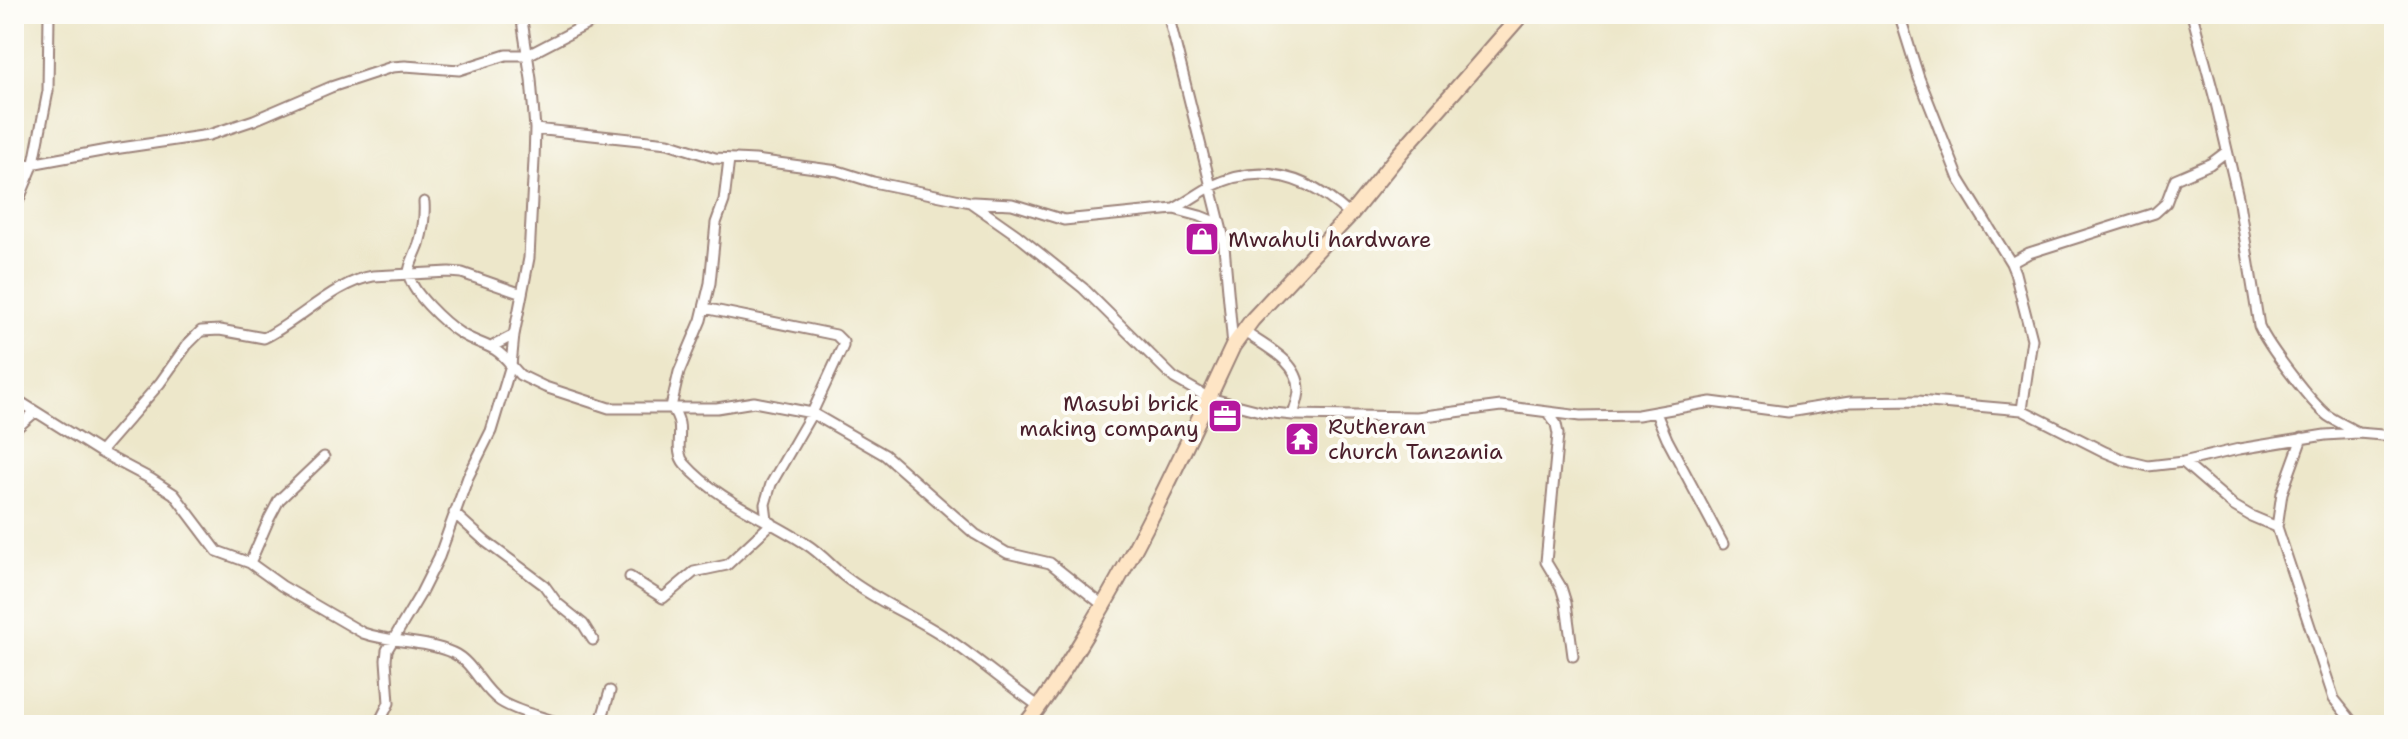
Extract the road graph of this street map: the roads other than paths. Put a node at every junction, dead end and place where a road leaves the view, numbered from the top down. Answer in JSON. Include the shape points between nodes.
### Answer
{"nodes":[{"id":1,"x":49,"y":14,"type":"edge"},
{"id":2,"x":521,"y":14,"type":"edge"},
{"id":3,"x":617,"y":14,"type":"edge"},
{"id":4,"x":1168,"y":14,"type":"edge"},
{"id":5,"x":1522,"y":14,"type":"edge"},
{"id":6,"x":1899,"y":14,"type":"edge"},
{"id":7,"x":2192,"y":14,"type":"edge"},
{"id":8,"x":528,"y":55,"type":"junction"},
{"id":9,"x":535,"y":129,"type":"junction"},
{"id":10,"x":2226,"y":152,"type":"junction"},
{"id":11,"x":729,"y":159,"type":"junction"},
{"id":12,"x":34,"y":163,"type":"junction"},
{"id":13,"x":14,"y":167,"type":"edge"},
{"id":14,"x":1211,"y":187,"type":"junction"},
{"id":15,"x":424,"y":202,"type":"dead end"},
{"id":16,"x":970,"y":202,"type":"junction"},
{"id":17,"x":1174,"y":209,"type":"junction"},
{"id":18,"x":14,"y":211,"type":"edge"},
{"id":19,"x":1350,"y":215,"type":"junction"},
{"id":20,"x":1220,"y":224,"type":"junction"},
{"id":21,"x":2011,"y":263,"type":"junction"},
{"id":22,"x":409,"y":274,"type":"junction"},
{"id":23,"x":522,"y":294,"type":"junction"},
{"id":24,"x":704,"y":308,"type":"junction"},
{"id":25,"x":1243,"y":331,"type":"junction"},
{"id":26,"x":514,"y":335,"type":"junction"},
{"id":27,"x":493,"y":346,"type":"junction"},
{"id":28,"x":1233,"y":346,"type":"junction"},
{"id":29,"x":511,"y":365,"type":"junction"},
{"id":30,"x":14,"y":398,"type":"edge"},
{"id":31,"x":1209,"y":398,"type":"junction"},
{"id":32,"x":671,"y":407,"type":"junction"},
{"id":33,"x":2022,"y":410,"type":"junction"},
{"id":34,"x":35,"y":412,"type":"junction"},
{"id":35,"x":812,"y":413,"type":"junction"},
{"id":36,"x":1548,"y":413,"type":"junction"},
{"id":37,"x":1656,"y":413,"type":"junction"},
{"id":38,"x":1293,"y":415,"type":"junction"},
{"id":39,"x":14,"y":430,"type":"edge"},
{"id":40,"x":2358,"y":433,"type":"junction"},
{"id":41,"x":2394,"y":436,"type":"edge"},
{"id":42,"x":2302,"y":438,"type":"junction"},
{"id":43,"x":100,"y":452,"type":"junction"},
{"id":44,"x":324,"y":457,"type":"dead end"},
{"id":45,"x":2183,"y":462,"type":"junction"},
{"id":46,"x":454,"y":513,"type":"junction"},
{"id":47,"x":770,"y":522,"type":"junction"},
{"id":48,"x":2277,"y":527,"type":"junction"},
{"id":49,"x":1723,"y":544,"type":"dead end"},
{"id":50,"x":250,"y":563,"type":"junction"},
{"id":51,"x":630,"y":577,"type":"dead end"},
{"id":52,"x":1104,"y":606,"type":"junction"},
{"id":53,"x":392,"y":639,"type":"junction"},
{"id":54,"x":593,"y":640,"type":"dead end"},
{"id":55,"x":1573,"y":656,"type":"dead end"},
{"id":56,"x":610,"y":691,"type":"dead end"},
{"id":57,"x":1040,"y":707,"type":"junction"},
{"id":58,"x":378,"y":725,"type":"edge"},
{"id":59,"x":563,"y":725,"type":"edge"},
{"id":60,"x":600,"y":725,"type":"edge"},
{"id":61,"x":1025,"y":725,"type":"edge"},
{"id":62,"x":2355,"y":725,"type":"edge"}],
"edges":[{"from":1,"to":12,"type":"street","via":[[48,91]]},
{"from":2,"to":8,"type":"street"},
{"from":3,"to":8,"type":"street"},
{"from":4,"to":14,"type":"street"},
{"from":5,"to":19,"type":"street"},
{"from":6,"to":21,"type":"street","via":[[1959,179]]},
{"from":7,"to":10,"type":"street"},
{"from":8,"to":9,"type":"street"},
{"from":8,"to":12,"type":"street","via":[[506,55],[459,70],[392,67],[209,135]]},
{"from":9,"to":11,"type":"street","via":[[668,143]]},
{"from":9,"to":23,"type":"street","via":[[529,258]]},
{"from":10,"to":21,"type":"street","via":[[2175,179],[2166,203],[2155,213]]},
{"from":10,"to":40,"type":"street","via":[[2259,326],[2314,402]]},
{"from":11,"to":16,"type":"street","via":[[838,171]]},
{"from":11,"to":24,"type":"street"},
{"from":12,"to":13,"type":"street"},
{"from":12,"to":18,"type":"street"},
{"from":14,"to":17,"type":"street"},
{"from":14,"to":19,"type":"street","via":[[1244,176],[1294,179],[1321,191]]},
{"from":14,"to":20,"type":"street"},
{"from":15,"to":22,"type":"street"},
{"from":16,"to":17,"type":"street","via":[[1012,204],[1064,220]]},
{"from":16,"to":31,"type":"street","via":[[1074,281],[1174,378]]},
{"from":17,"to":20,"type":"street"},
{"from":19,"to":25,"type":"street"},
{"from":20,"to":28,"type":"street"},
{"from":21,"to":33,"type":"street","via":[[2032,339]]},
{"from":22,"to":23,"type":"street","via":[[462,273]]},
{"from":22,"to":27,"type":"street","via":[[422,298],[452,328]]},
{"from":22,"to":43,"type":"street","via":[[363,278],[264,338],[201,331]]},
{"from":23,"to":26,"type":"street"},
{"from":24,"to":32,"type":"street"},
{"from":24,"to":35,"type":"street","via":[[840,338],[843,346]]},
{"from":25,"to":28,"type":"street"},
{"from":25,"to":38,"type":"street","via":[[1294,370],[1300,391]]},
{"from":26,"to":27,"type":"street"},
{"from":26,"to":29,"type":"street"},
{"from":27,"to":29,"type":"street"},
{"from":28,"to":31,"type":"street"},
{"from":29,"to":32,"type":"street","via":[[545,387],[599,406]]},
{"from":29,"to":46,"type":"street","via":[[491,431]]},
{"from":30,"to":34,"type":"street"},
{"from":31,"to":38,"type":"street"},
{"from":31,"to":52,"type":"street"},
{"from":32,"to":35,"type":"street","via":[[754,402]]},
{"from":32,"to":47,"type":"street","via":[[680,419],[683,462],[731,501]]},
{"from":33,"to":37,"type":"street","via":[[1885,401],[1788,412],[1711,402]]},
{"from":33,"to":45,"type":"street","via":[[2127,461],[2148,466]]},
{"from":34,"to":39,"type":"street"},
{"from":34,"to":43,"type":"street"},
{"from":35,"to":47,"type":"street","via":[[771,484],[765,504]]},
{"from":35,"to":52,"type":"street","via":[[885,455],[975,534],[1007,553],[1050,563]]},
{"from":36,"to":37,"type":"street"},
{"from":36,"to":38,"type":"street","via":[[1501,406],[1417,417]]},
{"from":36,"to":55,"type":"street","via":[[1558,434],[1546,562],[1566,603]]},
{"from":37,"to":49,"type":"street"},
{"from":40,"to":41,"type":"street"},
{"from":40,"to":42,"type":"street"},
{"from":42,"to":45,"type":"street"},
{"from":42,"to":48,"type":"street","via":[[2282,493]]},
{"from":43,"to":50,"type":"street","via":[[174,494],[217,551]]},
{"from":44,"to":50,"type":"street","via":[[279,500]]},
{"from":45,"to":48,"type":"street","via":[[2234,506]]},
{"from":46,"to":53,"type":"street","via":[[439,557]]},
{"from":46,"to":54,"type":"street","via":[[544,585]]},
{"from":47,"to":51,"type":"street","via":[[727,565],[694,572],[663,598]]},
{"from":47,"to":57,"type":"street","via":[[874,597],[968,652]]},
{"from":48,"to":62,"type":"street","via":[[2334,699]]},
{"from":50,"to":53,"type":"street","via":[[363,633]]},
{"from":52,"to":57,"type":"street"},
{"from":53,"to":58,"type":"street","via":[[386,660],[389,703]]},
{"from":53,"to":59,"type":"street","via":[[451,652],[500,701]]},
{"from":56,"to":60,"type":"street"},
{"from":57,"to":61,"type":"street"}]}
